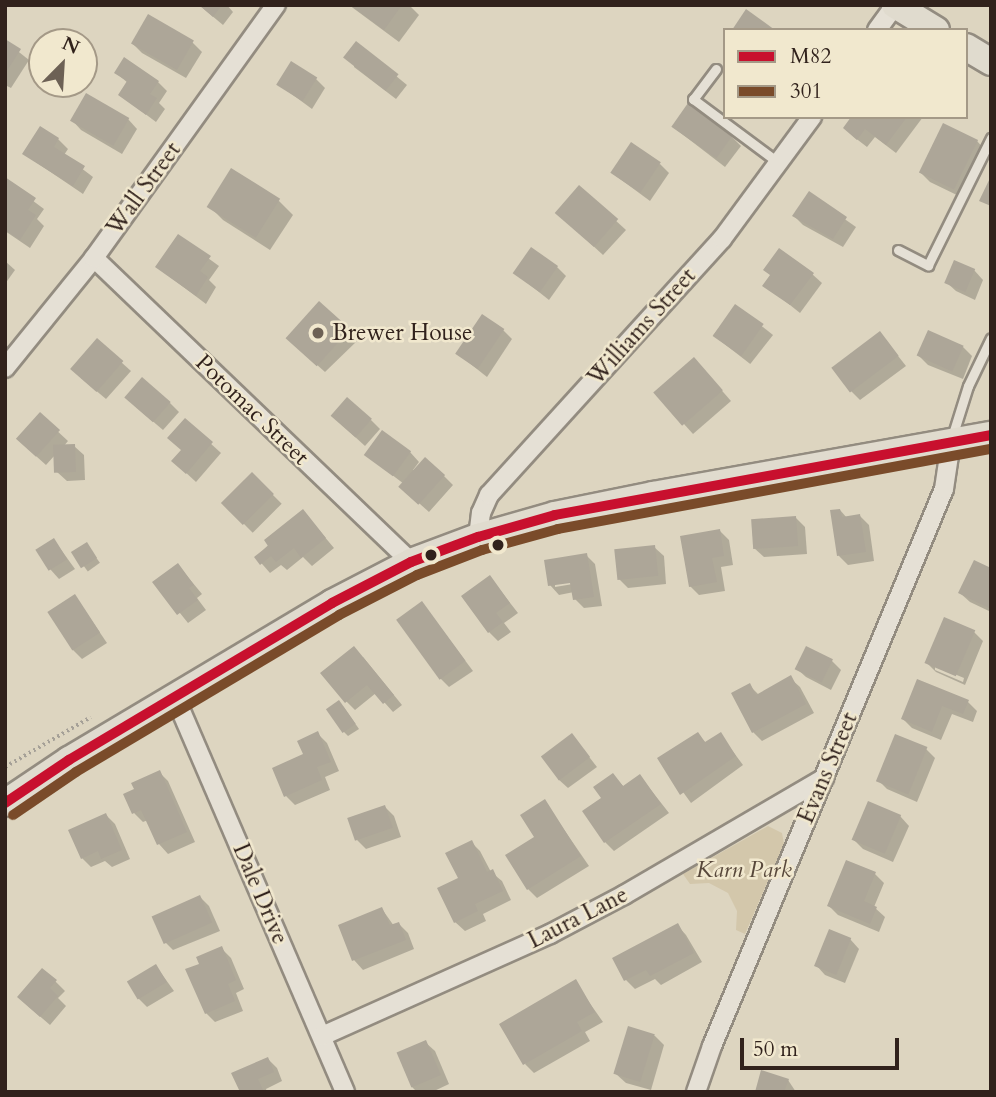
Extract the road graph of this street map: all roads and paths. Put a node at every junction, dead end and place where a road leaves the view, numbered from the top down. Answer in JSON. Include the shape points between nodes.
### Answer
{"nodes":[{"id":1,"x":276,"y":5,"type":"edge"},
{"id":2,"x":895,"y":5,"type":"edge"},
{"id":3,"x":878,"y":28,"type":"edge"},
{"id":4,"x":933,"y":28,"type":"edge"},
{"id":5,"x":968,"y":48,"type":"edge"},
{"id":6,"x":991,"y":62,"type":"edge"},
{"id":7,"x":716,"y":69,"type":"dead end"},
{"id":8,"x":811,"y":119,"type":"edge"},
{"id":9,"x":991,"y":138,"type":"edge"},
{"id":10,"x":779,"y":163,"type":"junction"},
{"id":11,"x":898,"y":250,"type":"dead end"},
{"id":12,"x":94,"y":258,"type":"junction"},
{"id":13,"x":991,"y":338,"type":"edge"},
{"id":14,"x":5,"y":368,"type":"edge"},
{"id":15,"x":991,"y":435,"type":"edge"},
{"id":16,"x":951,"y":442,"type":"junction"},
{"id":17,"x":478,"y":537,"type":"junction"},
{"id":18,"x":411,"y":562,"type":"junction"},
{"id":19,"x":175,"y":697,"type":"junction"},
{"id":20,"x":824,"y":778,"type":"junction"},
{"id":21,"x":5,"y":803,"type":"edge"},
{"id":22,"x":322,"y":1036,"type":"junction"},
{"id":23,"x":345,"y":1092,"type":"edge"},
{"id":24,"x":696,"y":1092,"type":"edge"}],
"edges":[{"from":1,"to":12,"type":"street","name":"Wall Street"},
{"from":2,"to":3,"type":"street"},
{"from":2,"to":4,"type":"main road"},
{"from":5,"to":6,"type":"main road"},
{"from":7,"to":10,"type":"lane","via":[[693,99]]},
{"from":8,"to":10,"type":"street","name":"Williams Street"},
{"from":9,"to":11,"type":"lane","via":[[928,265]]},
{"from":10,"to":17,"type":"street","name":"Williams Street","via":[[722,239],[489,495]]},
{"from":12,"to":14,"type":"street","name":"Wall Street"},
{"from":12,"to":18,"type":"street","name":"Potomac Street"},
{"from":13,"to":16,"type":"lane","via":[[968,386]]},
{"from":15,"to":16,"type":"main road"},
{"from":16,"to":17,"type":"main road","via":[[580,510]]},
{"from":16,"to":20,"type":"street","name":"Evans Street","via":[[944,489]]},
{"from":17,"to":18,"type":"main road"},
{"from":18,"to":19,"type":"main road","via":[[332,603]]},
{"from":19,"to":21,"type":"main road"},
{"from":19,"to":22,"type":"street","name":"Dale Drive"},
{"from":20,"to":22,"type":"street","name":"Laura Lane","via":[[550,934]]},
{"from":20,"to":24,"type":"street","name":"Evans Street"},
{"from":22,"to":23,"type":"street","name":"Dale Drive"}]}
